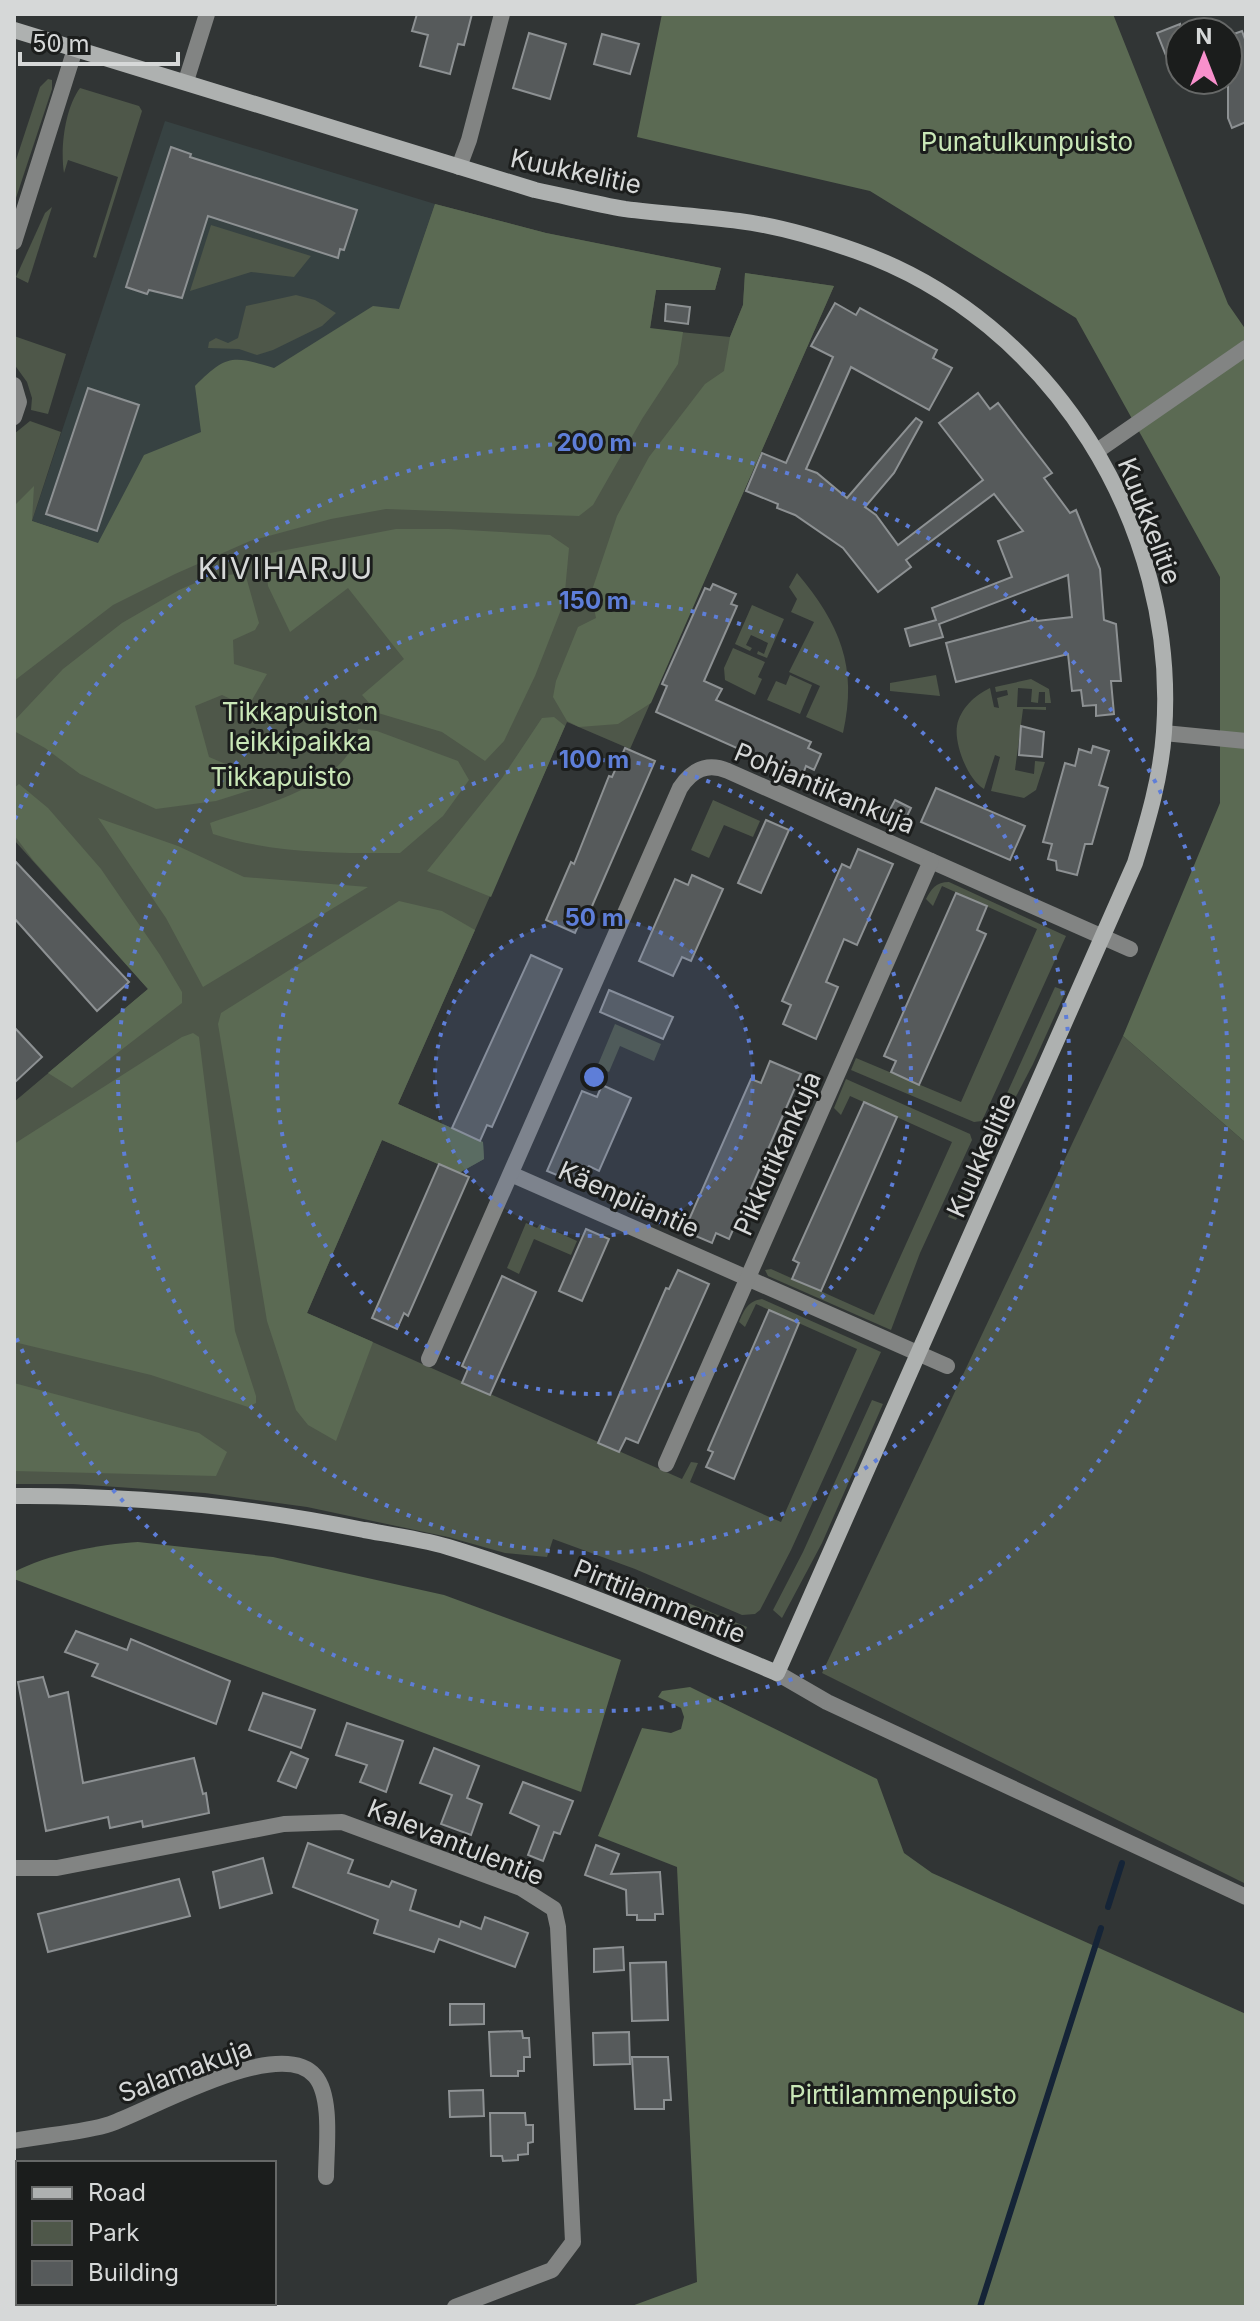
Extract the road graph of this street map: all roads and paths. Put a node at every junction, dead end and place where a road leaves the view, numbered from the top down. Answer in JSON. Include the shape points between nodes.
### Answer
{"nodes":[{"id":1,"x":207,"y":14,"type":"edge"},
{"id":2,"x":502,"y":14,"type":"edge"},
{"id":3,"x":14,"y":30,"type":"edge"},
{"id":4,"x":75,"y":49,"type":"junction"},
{"id":5,"x":186,"y":81,"type":"junction"},
{"id":6,"x":459,"y":167,"type":"junction"},
{"id":7,"x":14,"y":242,"type":"edge"},
{"id":8,"x":1246,"y":348,"type":"edge"},
{"id":9,"x":14,"y":385,"type":"edge"},
{"id":10,"x":14,"y":417,"type":"edge"},
{"id":11,"x":1097,"y":451,"type":"junction"},
{"id":12,"x":1164,"y":733,"type":"junction"},
{"id":13,"x":1246,"y":741,"type":"edge"},
{"id":14,"x":931,"y":861,"type":"junction"},
{"id":15,"x":1102,"y":937,"type":"junction"},
{"id":16,"x":1130,"y":949,"type":"dead end"},
{"id":17,"x":511,"y":1174,"type":"junction"},
{"id":18,"x":748,"y":1278,"type":"junction"},
{"id":19,"x":919,"y":1354,"type":"junction"},
{"id":20,"x":429,"y":1359,"type":"dead end"},
{"id":21,"x":947,"y":1366,"type":"dead end"},
{"id":22,"x":666,"y":1464,"type":"dead end"},
{"id":23,"x":14,"y":1496,"type":"edge"},
{"id":24,"x":777,"y":1673,"type":"junction"},
{"id":25,"x":14,"y":1868,"type":"edge"},
{"id":26,"x":1246,"y":1897,"type":"edge"},
{"id":27,"x":14,"y":2141,"type":"edge"},
{"id":28,"x":326,"y":2177,"type":"dead end"},
{"id":29,"x":14,"y":2247,"type":"edge"},
{"id":30,"x":16,"y":2287,"type":"edge"},
{"id":31,"x":455,"y":2307,"type":"edge"}],
"edges":[{"from":1,"to":5,"type":"street"},
{"from":2,"to":6,"type":"street"},
{"from":3,"to":4,"type":"street","name":"Kuukkelitie"},
{"from":4,"to":5,"type":"street","name":"Kuukkelitie"},
{"from":4,"to":7,"type":"street"},
{"from":5,"to":6,"type":"street","name":"Kuukkelitie"},
{"from":6,"to":11,"type":"street","name":"Kuukkelitie","via":[[622,208],[743,221],[802,234],[886,262],[943,292],[1021,353]]},
{"from":8,"to":11,"type":"street"},
{"from":9,"to":10,"type":"street","via":[[19,402]]},
{"from":11,"to":12,"type":"street","name":"Kuukkelitie","via":[[1130,521],[1158,613]]},
{"from":12,"to":13,"type":"street"},
{"from":12,"to":15,"type":"street","name":"Kuukkelitie","via":[[1135,863]]},
{"from":14,"to":15,"type":"street","name":"Pohjantikankuja"},
{"from":14,"to":17,"type":"street","name":"Pohjantikankuja","via":[[719,767],[692,773],[680,788]]},
{"from":14,"to":18,"type":"street","name":"Pikkutikankuja"},
{"from":15,"to":16,"type":"street","name":"Pohjantikankuja"},
{"from":15,"to":19,"type":"street","name":"Kuukkelitie"},
{"from":17,"to":18,"type":"street","name":"Käenpiiantie"},
{"from":17,"to":20,"type":"street","name":"Pohjantikankuja"},
{"from":18,"to":19,"type":"street","name":"Käenpiiantie"},
{"from":18,"to":22,"type":"street","name":"Pikkutikankuja"},
{"from":19,"to":21,"type":"street","name":"Käenpiiantie"},
{"from":19,"to":24,"type":"street","name":"Kuukkelitie"},
{"from":23,"to":24,"type":"street","name":"Pirttilammentie","via":[[204,1503],[446,1546],[611,1604]]},
{"from":24,"to":26,"type":"street","name":"Pirttilammentie","via":[[827,1702]]},
{"from":25,"to":31,"type":"street","name":"Kalevantulentie","via":[[57,1868],[284,1824],[342,1822],[521,1888],[554,1909],[573,2242],[552,2270]]},
{"from":27,"to":28,"type":"street","name":"Salamakuja","via":[[108,2125],[257,2065],[296,2063],[314,2074],[325,2092]]},
{"from":29,"to":30,"type":"street"}]}
